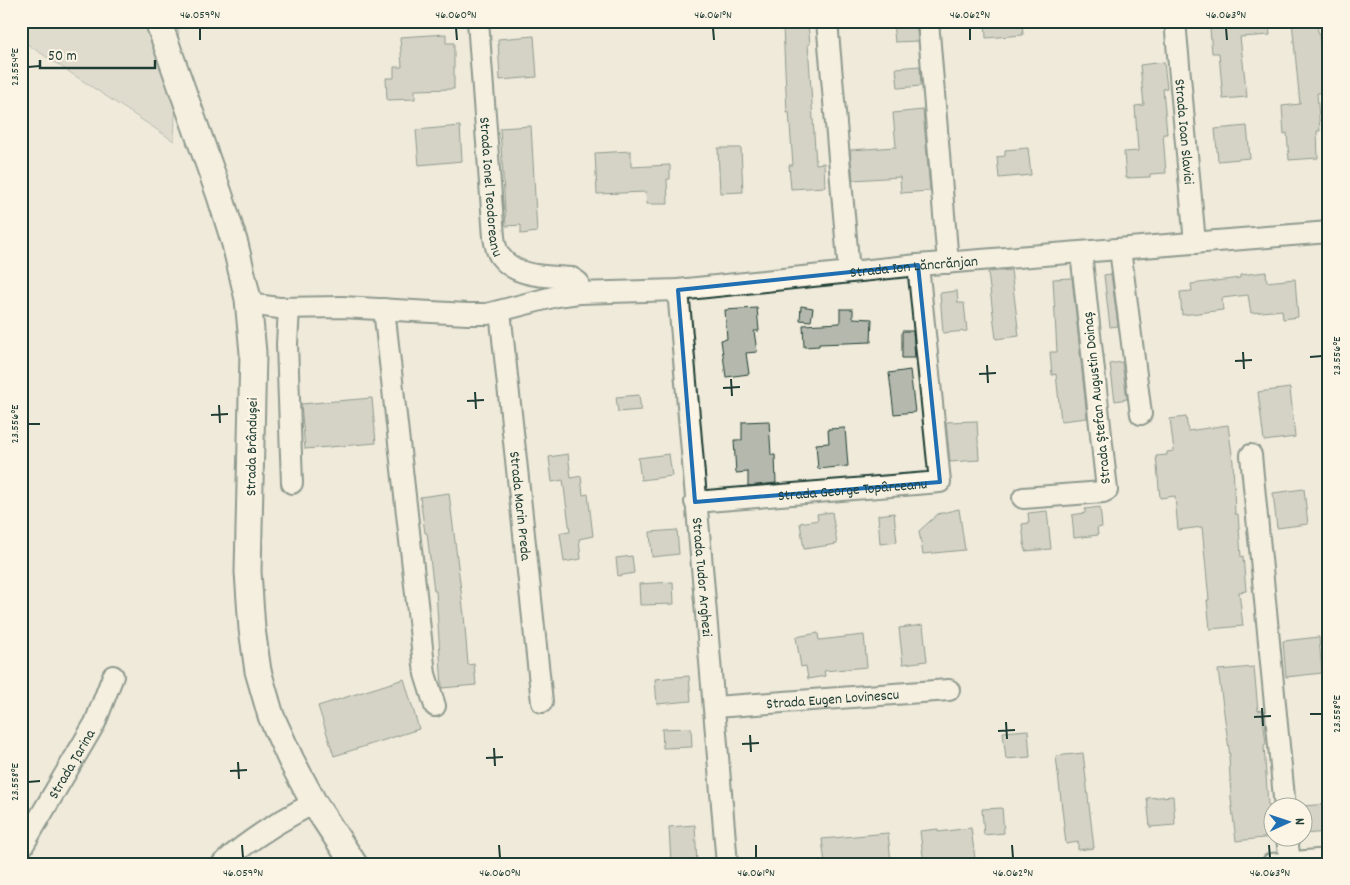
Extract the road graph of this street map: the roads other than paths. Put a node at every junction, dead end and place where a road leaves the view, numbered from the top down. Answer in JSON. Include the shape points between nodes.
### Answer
{"nodes":[{"id":1,"x":158,"y":21,"type":"edge"},
{"id":2,"x":478,"y":21,"type":"edge"},
{"id":3,"x":827,"y":21,"type":"edge"},
{"id":4,"x":928,"y":21,"type":"edge"},
{"id":5,"x":1175,"y":21,"type":"edge"},
{"id":6,"x":1329,"y":232,"type":"edge"},
{"id":7,"x":1195,"y":242,"type":"junction"},
{"id":8,"x":1120,"y":249,"type":"junction"},
{"id":9,"x":1081,"y":252,"type":"junction"},
{"id":10,"x":948,"y":263,"type":"junction"},
{"id":11,"x":918,"y":265,"type":"junction"},
{"id":12,"x":849,"y":272,"type":"junction"},
{"id":13,"x":678,"y":290,"type":"junction"},
{"id":14,"x":579,"y":293,"type":"junction"},
{"id":15,"x":284,"y":308,"type":"junction"},
{"id":16,"x":248,"y":309,"type":"junction"},
{"id":17,"x":384,"y":309,"type":"junction"},
{"id":18,"x":500,"y":311,"type":"junction"},
{"id":19,"x":1141,"y":414,"type":"dead end"},
{"id":20,"x":1251,"y":455,"type":"dead end"},
{"id":21,"x":292,"y":483,"type":"dead end"},
{"id":22,"x":1023,"y":498,"type":"dead end"},
{"id":23,"x":695,"y":502,"type":"junction"},
{"id":24,"x":113,"y":676,"type":"dead end"},
{"id":25,"x":949,"y":690,"type":"dead end"},
{"id":26,"x":542,"y":702,"type":"dead end"},
{"id":27,"x":435,"y":706,"type":"dead end"},
{"id":28,"x":715,"y":707,"type":"junction"},
{"id":29,"x":1284,"y":798,"type":"edge"},
{"id":30,"x":314,"y":803,"type":"junction"},
{"id":31,"x":1285,"y":848,"type":"edge"},
{"id":32,"x":21,"y":849,"type":"edge"},
{"id":33,"x":1329,"y":859,"type":"edge"},
{"id":34,"x":1281,"y":863,"type":"edge"},
{"id":35,"x":222,"y":864,"type":"edge"},
{"id":36,"x":354,"y":864,"type":"edge"},
{"id":37,"x":727,"y":864,"type":"edge"}],
"edges":[{"from":1,"to":16,"type":"main road","name":"Strada Brândușei","via":[[236,244]]},
{"from":2,"to":14,"type":"street","name":"Strada Ionel Teodoreanu","via":[[494,237],[499,255],[512,267],[529,275],[572,278],[578,282]]},
{"from":3,"to":12,"type":"street"},
{"from":4,"to":10,"type":"street"},
{"from":5,"to":7,"type":"street","name":"Strada Ioan Slavici"},
{"from":6,"to":7,"type":"street","name":"Strada Ion Lăncrănjan"},
{"from":7,"to":8,"type":"street","name":"Strada Ion Lăncrănjan"},
{"from":8,"to":9,"type":"street","name":"Strada Ion Lăncrănjan"},
{"from":8,"to":19,"type":"street"},
{"from":9,"to":10,"type":"street","name":"Strada Ion Lăncrănjan"},
{"from":9,"to":22,"type":"street","name":"Strada Ștefan Augustin Doinaș","via":[[1107,490]]},
{"from":10,"to":11,"type":"street","name":"Strada Ion Lăncrănjan"},
{"from":11,"to":12,"type":"street","name":"Strada Ion Lăncrănjan"},
{"from":11,"to":23,"type":"street","name":"Strada George Topârceanu","via":[[940,482]]},
{"from":12,"to":13,"type":"street","name":"Strada Ion Lăncrănjan"},
{"from":13,"to":14,"type":"street","name":"Strada Ion Lăncrănjan"},
{"from":13,"to":23,"type":"street","name":"Strada Tudor Arghezi"},
{"from":14,"to":18,"type":"street","name":"Strada Ion Lăncrănjan"},
{"from":15,"to":16,"type":"street","name":"Strada Ion Lăncrănjan","via":[[257,314]]},
{"from":15,"to":17,"type":"street","name":"Strada Ion Lăncrănjan"},
{"from":15,"to":21,"type":"street"},
{"from":16,"to":30,"type":"main road","name":"Strada Brândușei","via":[[253,353],[248,572],[252,629],[258,671],[271,716]]},
{"from":17,"to":18,"type":"street","name":"Strada Ion Lăncrănjan","via":[[467,314]]},
{"from":17,"to":27,"type":"street","via":[[425,674]]},
{"from":18,"to":26,"type":"street","name":"Strada Marin Preda"},
{"from":20,"to":29,"type":"street"},
{"from":23,"to":28,"type":"street","name":"Strada Tudor Arghezi"},
{"from":24,"to":32,"type":"street","name":"Strada Țarina","via":[[95,723]]},
{"from":25,"to":28,"type":"street","name":"Strada Eugen Lovinescu"},
{"from":28,"to":37,"type":"street","name":"Strada Tudor Arghezi"},
{"from":30,"to":35,"type":"street","via":[[283,819]]},
{"from":30,"to":36,"type":"main road","name":"Strada Brândușei"},
{"from":31,"to":34,"type":"street"},
{"from":33,"to":34,"type":"street"}]}
